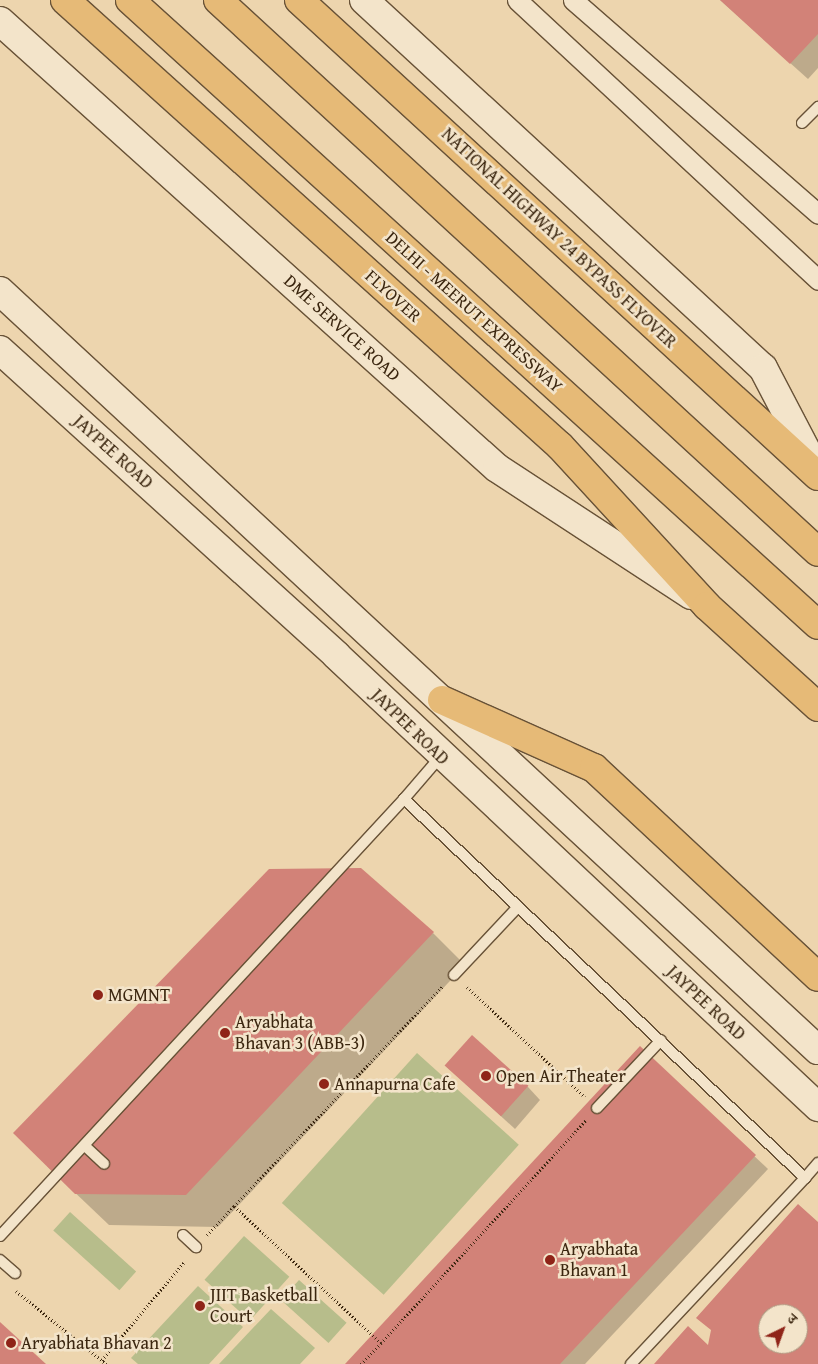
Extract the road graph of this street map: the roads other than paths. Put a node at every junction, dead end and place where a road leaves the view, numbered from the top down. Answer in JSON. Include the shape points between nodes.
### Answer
{"nodes":[{"id":1,"x":65,"y":0,"type":"edge"},
{"id":2,"x":130,"y":0,"type":"edge"},
{"id":3,"x":218,"y":0,"type":"edge"},
{"id":4,"x":299,"y":0,"type":"edge"},
{"id":5,"x":364,"y":0,"type":"edge"},
{"id":6,"x":517,"y":0,"type":"edge"},
{"id":7,"x":573,"y":0,"type":"edge"},
{"id":8,"x":0,"y":21,"type":"edge"},
{"id":9,"x":818,"y":107,"type":"edge"},
{"id":10,"x":802,"y":123,"type":"dead end"},
{"id":11,"x":818,"y":214,"type":"edge"},
{"id":12,"x":818,"y":280,"type":"edge"},
{"id":13,"x":0,"y":291,"type":"edge"},
{"id":14,"x":0,"y":350,"type":"edge"},
{"id":15,"x":818,"y":475,"type":"edge"},
{"id":16,"x":818,"y":552,"type":"edge"},
{"id":17,"x":706,"y":606,"type":"junction"},
{"id":18,"x":818,"y":625,"type":"edge"},
{"id":19,"x":362,"y":626,"type":"junction"},
{"id":20,"x":336,"y":656,"type":"junction"},
{"id":21,"x":442,"y":700,"type":"junction"},
{"id":22,"x":818,"y":707,"type":"edge"},
{"id":23,"x":441,"y":756,"type":"junction"},
{"id":24,"x":404,"y":799,"type":"junction"},
{"id":25,"x":517,"y":908,"type":"junction"},
{"id":26,"x":454,"y":975,"type":"road end"},
{"id":27,"x":818,"y":978,"type":"edge"},
{"id":28,"x":661,"y":1040,"type":"junction"},
{"id":29,"x":818,"y":1050,"type":"edge"},
{"id":30,"x":818,"y":1107,"type":"edge"},
{"id":31,"x":597,"y":1108,"type":"road end"},
{"id":32,"x":84,"y":1146,"type":"junction"},
{"id":33,"x":818,"y":1163,"type":"edge"},
{"id":34,"x":104,"y":1164,"type":"dead end"},
{"id":35,"x":805,"y":1178,"type":"junction"},
{"id":36,"x":183,"y":1235,"type":"dead end"},
{"id":37,"x":0,"y":1236,"type":"edge"},
{"id":38,"x":196,"y":1248,"type":"road end"},
{"id":39,"x":0,"y":1260,"type":"edge"},
{"id":40,"x":15,"y":1273,"type":"dead end"},
{"id":41,"x":631,"y":1364,"type":"edge"}],
"edges":[{"from":1,"to":17,"type":"highway","name":"FLYOVER","via":[[560,446]]},
{"from":2,"to":18,"type":"highway","name":"DELHI - MEERUT EXPRESSWAY"},
{"from":3,"to":16,"type":"highway"},
{"from":4,"to":15,"type":"highway","name":"NATIONAL HIGHWAY 24 BYPASS FLYOVER"},
{"from":5,"to":15,"type":"street","via":[[763,368]]},
{"from":6,"to":12,"type":"street"},
{"from":7,"to":11,"type":"street"},
{"from":8,"to":17,"type":"street","name":"DME SERVICE ROAD","via":[[497,468]]},
{"from":9,"to":10,"type":"lane"},
{"from":13,"to":19,"type":"street"},
{"from":14,"to":20,"type":"street","name":"JAYPEE ROAD"},
{"from":17,"to":22,"type":"highway","name":"FLYOVER"},
{"from":19,"to":20,"type":"street"},
{"from":19,"to":21,"type":"street"},
{"from":20,"to":23,"type":"street","name":"JAYPEE ROAD"},
{"from":21,"to":27,"type":"highway","via":[[594,768]]},
{"from":21,"to":29,"type":"street"},
{"from":23,"to":24,"type":"lane"},
{"from":23,"to":30,"type":"street","name":"JAYPEE ROAD"},
{"from":24,"to":25,"type":"lane"},
{"from":24,"to":32,"type":"lane"},
{"from":25,"to":26,"type":"lane"},
{"from":25,"to":28,"type":"lane"},
{"from":28,"to":31,"type":"lane"},
{"from":28,"to":35,"type":"lane"},
{"from":32,"to":34,"type":"lane"},
{"from":32,"to":37,"type":"lane"},
{"from":33,"to":35,"type":"lane"},
{"from":35,"to":41,"type":"lane"},
{"from":36,"to":38,"type":"lane"},
{"from":39,"to":40,"type":"lane"}]}
